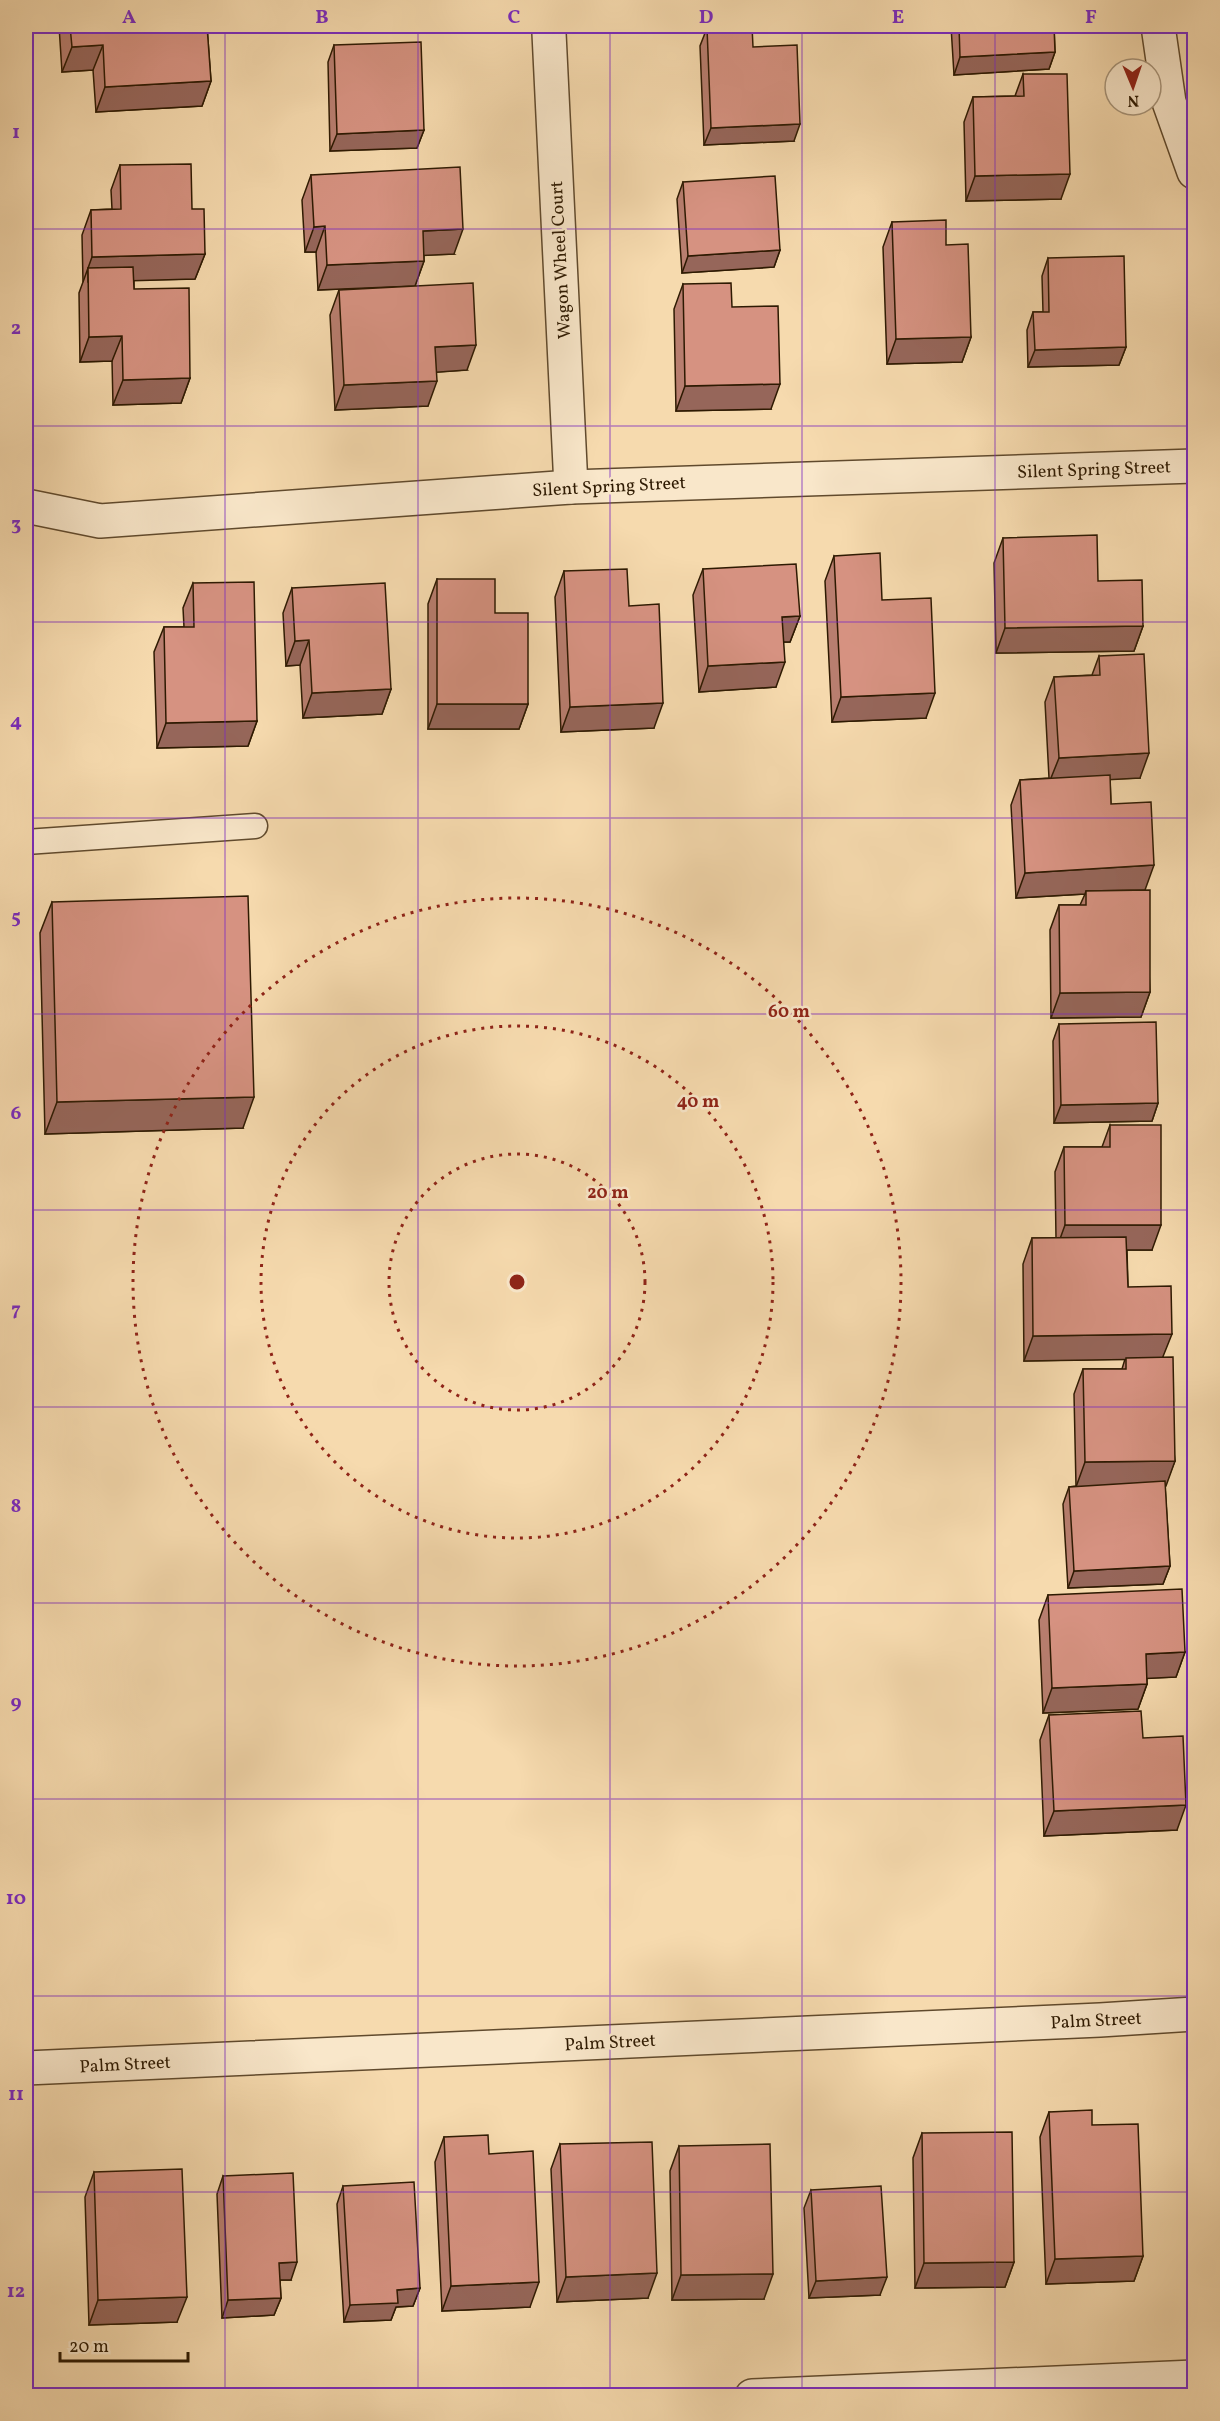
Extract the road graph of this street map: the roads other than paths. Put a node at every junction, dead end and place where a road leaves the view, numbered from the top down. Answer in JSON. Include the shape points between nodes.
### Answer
{"nodes":[{"id":1,"x":1158,"y":26,"type":"edge"},
{"id":2,"x":549,"y":33,"type":"dead end"},
{"id":3,"x":1194,"y":172,"type":"edge"},
{"id":4,"x":1194,"y":466,"type":"edge"},
{"id":5,"x":571,"y":487,"type":"junction"},
{"id":6,"x":26,"y":506,"type":"edge"},
{"id":7,"x":255,"y":826,"type":"dead end"},
{"id":8,"x":26,"y":842,"type":"edge"},
{"id":9,"x":1194,"y":2014,"type":"edge"},
{"id":10,"x":26,"y":2068,"type":"edge"},
{"id":11,"x":1194,"y":2377,"type":"edge"},
{"id":12,"x":752,"y":2396,"type":"edge"}],
"edges":[{"from":1,"to":3,"type":"street","via":[[1169,102]]},
{"from":2,"to":5,"type":"street","name":"Wagon Wheel Court"},
{"from":4,"to":5,"type":"street","name":"Silent Spring Street"},
{"from":5,"to":6,"type":"street","name":"Silent Spring Street","via":[[100,521]]},
{"from":7,"to":8,"type":"lane"},
{"from":9,"to":10,"type":"street","name":"Palm Street"},
{"from":11,"to":12,"type":"street"}]}
